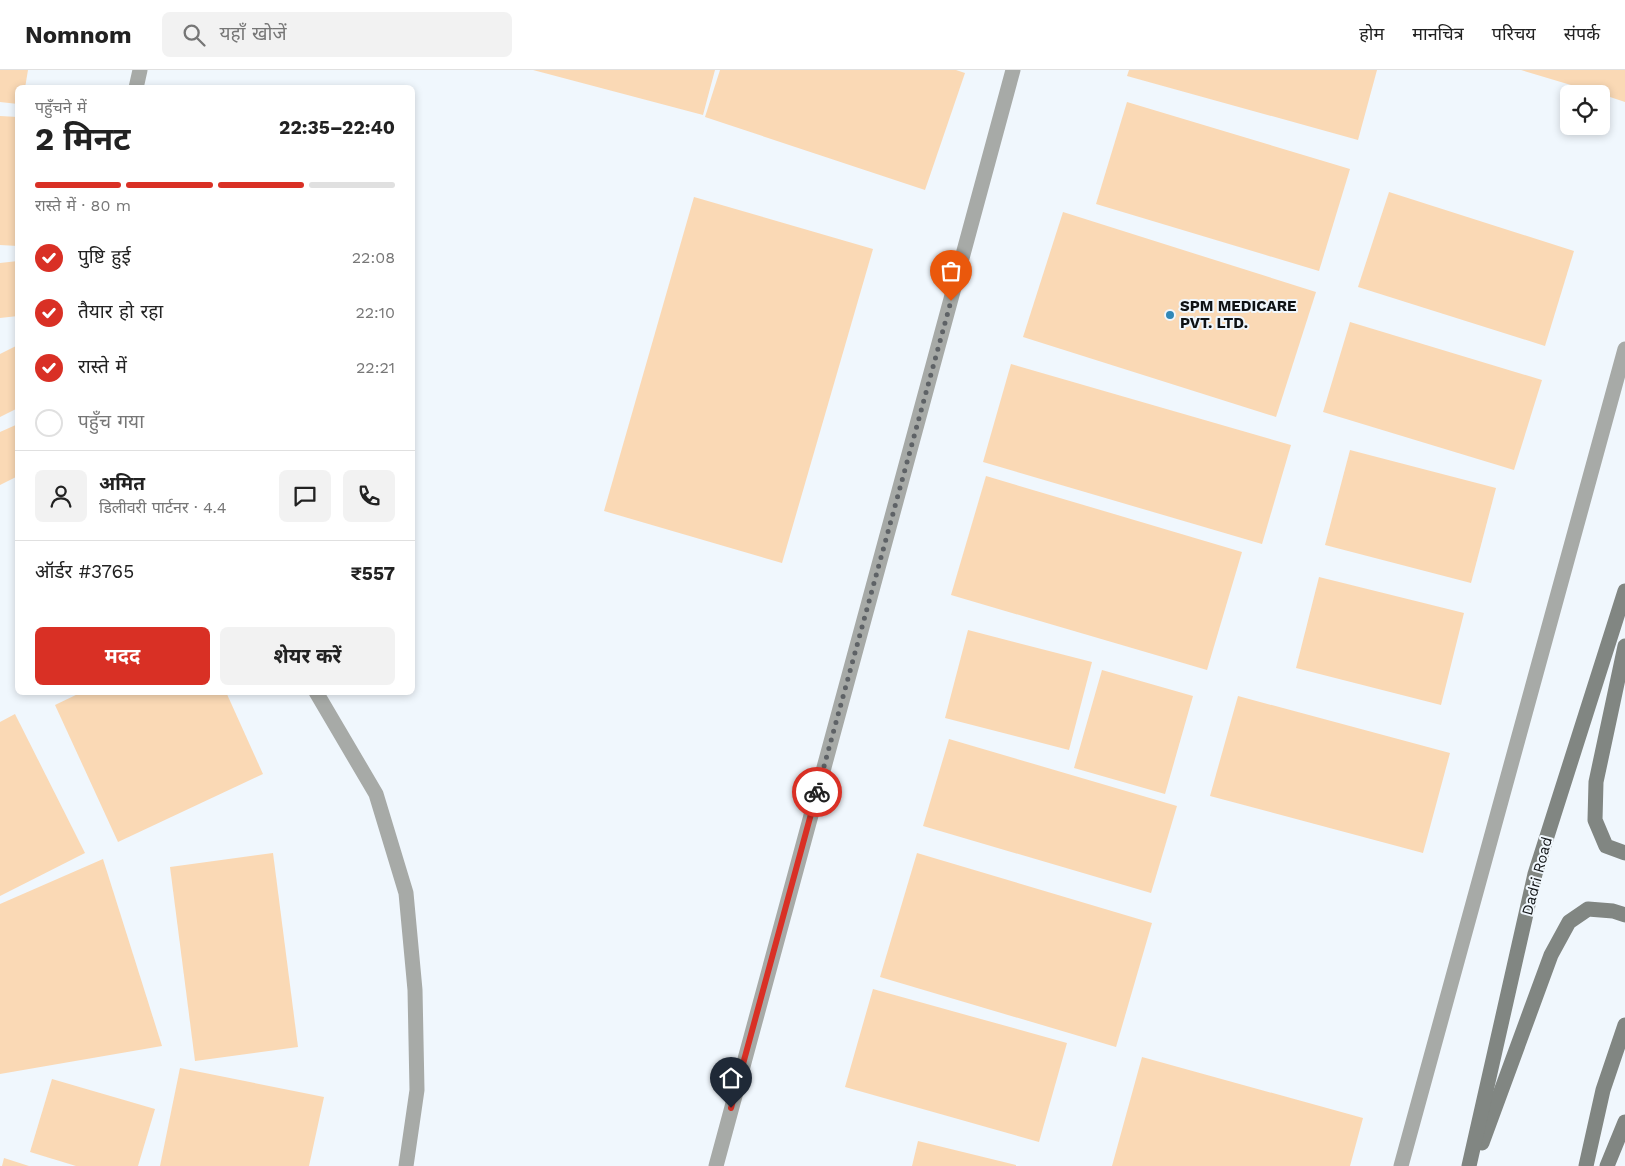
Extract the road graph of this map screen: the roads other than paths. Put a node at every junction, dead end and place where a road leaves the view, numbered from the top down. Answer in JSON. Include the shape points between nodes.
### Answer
{"nodes":[{"id":1,"x":140,"y":70,"type":"edge"},
{"id":2,"x":1013,"y":70,"type":"edge"},
{"id":3,"x":137,"y":85,"type":"edge"},
{"id":4,"x":1625,"y":348,"type":"edge"},
{"id":5,"x":1625,"y":591,"type":"edge"},
{"id":6,"x":1625,"y":646,"type":"edge"},
{"id":7,"x":318,"y":695,"type":"edge"},
{"id":8,"x":1625,"y":853,"type":"edge"},
{"id":9,"x":1625,"y":915,"type":"edge"},
{"id":10,"x":1625,"y":1025,"type":"edge"},
{"id":11,"x":1625,"y":1122,"type":"edge"},
{"id":12,"x":406,"y":1166,"type":"edge"},
{"id":13,"x":716,"y":1166,"type":"edge"},
{"id":14,"x":1401,"y":1166,"type":"edge"},
{"id":15,"x":1469,"y":1166,"type":"edge"},
{"id":16,"x":1474,"y":1166,"type":"edge"},
{"id":17,"x":1586,"y":1166,"type":"edge"},
{"id":18,"x":1607,"y":1166,"type":"edge"}],
"edges":[{"from":1,"to":3,"type":"lane"},
{"from":2,"to":13,"type":"lane"},
{"from":4,"to":14,"type":"lane"},
{"from":5,"to":15,"type":"main road","name":"Dadri Road","via":[[1535,874]]},
{"from":6,"to":8,"type":"main road","via":[[1596,782],[1595,820],[1606,846]]},
{"from":7,"to":12,"type":"lane","via":[[376,794],[406,893],[415,990],[417,1090]]},
{"from":9,"to":16,"type":"main road","via":[[1613,910],[1588,910],[1569,922],[1547,964]]},
{"from":10,"to":17,"type":"main road","via":[[1603,1090]]},
{"from":11,"to":18,"type":"main road"}]}
